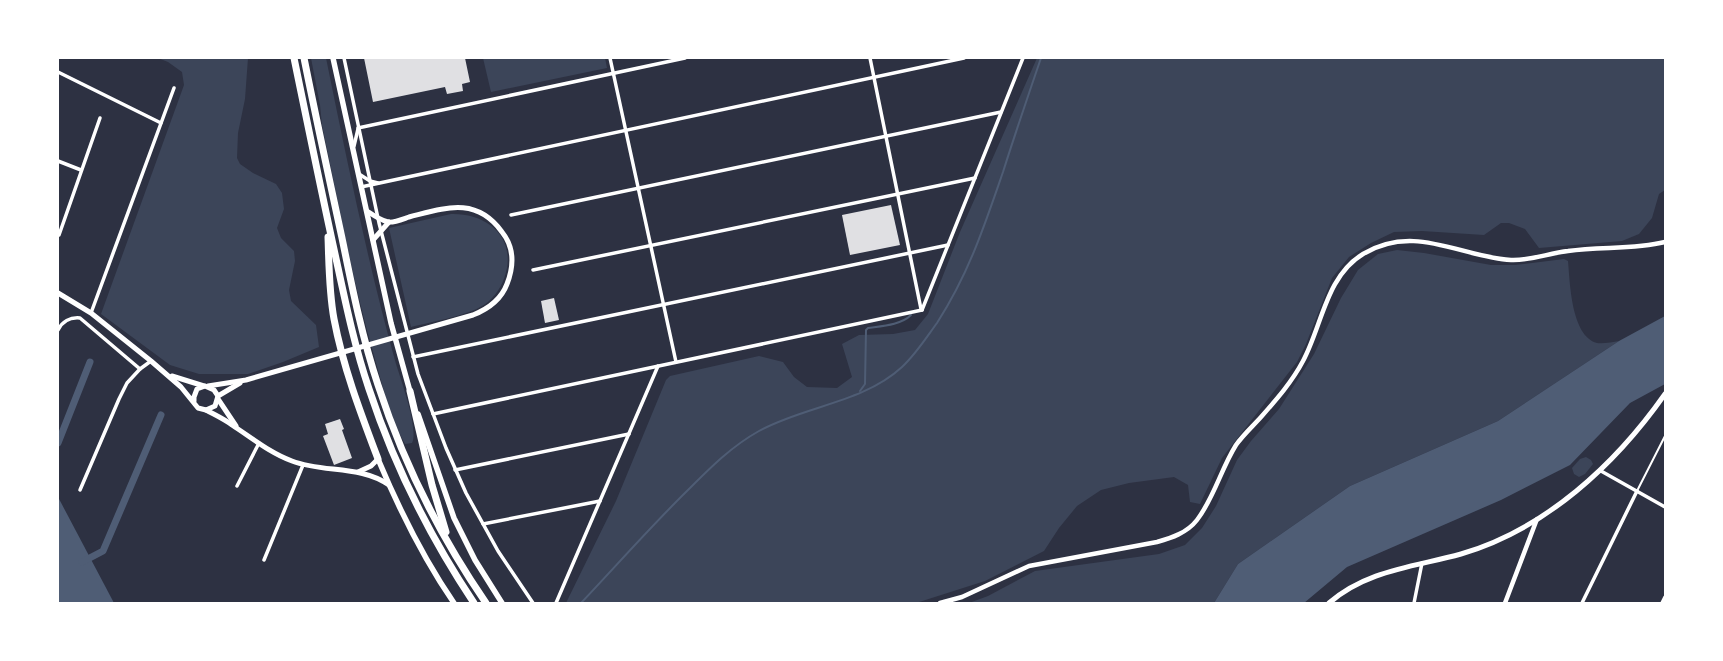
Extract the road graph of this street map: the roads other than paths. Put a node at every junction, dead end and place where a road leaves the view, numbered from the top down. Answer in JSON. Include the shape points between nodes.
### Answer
{"nodes":[{"id":1,"x":294,"y":58,"type":"edge"},
{"id":2,"x":304,"y":58,"type":"edge"},
{"id":3,"x":333,"y":58,"type":"edge"},
{"id":4,"x":344,"y":58,"type":"edge"},
{"id":5,"x":610,"y":58,"type":"edge"},
{"id":6,"x":685,"y":58,"type":"edge"},
{"id":7,"x":870,"y":58,"type":"edge"},
{"id":8,"x":964,"y":58,"type":"edge"},
{"id":9,"x":1023,"y":58,"type":"edge"},
{"id":10,"x":58,"y":72,"type":"edge"},
{"id":11,"x":614,"y":73,"type":"junction"},
{"id":12,"x":874,"y":77,"type":"junction"},
{"id":13,"x":174,"y":88,"type":"dead end"},
{"id":14,"x":1001,"y":112,"type":"junction"},
{"id":15,"x":100,"y":118,"type":"dead end"},
{"id":16,"x":161,"y":123,"type":"junction"},
{"id":17,"x":358,"y":128,"type":"junction"},
{"id":18,"x":626,"y":130,"type":"junction"},
{"id":19,"x":886,"y":136,"type":"junction"},
{"id":20,"x":354,"y":151,"type":"junction"},
{"id":21,"x":58,"y":162,"type":"edge"},
{"id":22,"x":81,"y":170,"type":"junction"},
{"id":23,"x":358,"y":174,"type":"junction"},
{"id":24,"x":975,"y":178,"type":"junction"},
{"id":25,"x":370,"y":181,"type":"junction"},
{"id":26,"x":381,"y":183,"type":"junction"},
{"id":27,"x":371,"y":185,"type":"junction"},
{"id":28,"x":361,"y":187,"type":"junction"},
{"id":29,"x":639,"y":188,"type":"junction"},
{"id":30,"x":898,"y":194,"type":"junction"},
{"id":31,"x":367,"y":211,"type":"junction"},
{"id":32,"x":511,"y":215,"type":"dead end"},
{"id":33,"x":327,"y":219,"type":"junction"},
{"id":34,"x":378,"y":219,"type":"junction"},
{"id":35,"x":389,"y":222,"type":"junction"},
{"id":36,"x":381,"y":231,"type":"junction"},
{"id":37,"x":58,"y":235,"type":"edge"},
{"id":38,"x":373,"y":240,"type":"junction"},
{"id":39,"x":1665,"y":242,"type":"edge"},
{"id":40,"x":948,"y":245,"type":"junction"},
{"id":41,"x":651,"y":246,"type":"junction"},
{"id":42,"x":910,"y":253,"type":"junction"},
{"id":43,"x":534,"y":270,"type":"dead end"},
{"id":44,"x":58,"y":293,"type":"edge"},
{"id":45,"x":664,"y":304,"type":"junction"},
{"id":46,"x":922,"y":310,"type":"junction"},
{"id":47,"x":91,"y":313,"type":"junction"},
{"id":48,"x":58,"y":330,"type":"edge"},
{"id":49,"x":413,"y":357,"type":"junction"},
{"id":50,"x":151,"y":361,"type":"junction"},
{"id":51,"x":676,"y":362,"type":"junction"},
{"id":52,"x":658,"y":366,"type":"junction"},
{"id":53,"x":140,"y":369,"type":"junction"},
{"id":54,"x":167,"y":374,"type":"junction"},
{"id":55,"x":246,"y":380,"type":"junction"},
{"id":56,"x":206,"y":386,"type":"junction"},
{"id":57,"x":410,"y":390,"type":"junction"},
{"id":58,"x":1665,"y":394,"type":"edge"},
{"id":59,"x":218,"y":398,"type":"junction"},
{"id":60,"x":194,"y":402,"type":"junction"},
{"id":61,"x":206,"y":410,"type":"junction"},
{"id":62,"x":433,"y":414,"type":"junction"},
{"id":63,"x":239,"y":430,"type":"junction"},
{"id":64,"x":629,"y":434,"type":"junction"},
{"id":65,"x":1665,"y":436,"type":"edge"},
{"id":66,"x":258,"y":443,"type":"junction"},
{"id":67,"x":378,"y":459,"type":"junction"},
{"id":68,"x":303,"y":465,"type":"junction"},
{"id":69,"x":455,"y":470,"type":"junction"},
{"id":70,"x":1601,"y":471,"type":"junction"},
{"id":71,"x":357,"y":472,"type":"junction"},
{"id":72,"x":389,"y":485,"type":"junction"},
{"id":73,"x":237,"y":486,"type":"dead end"},
{"id":74,"x":80,"y":490,"type":"dead end"},
{"id":75,"x":1637,"y":491,"type":"junction"},
{"id":76,"x":600,"y":501,"type":"junction"},
{"id":77,"x":1665,"y":507,"type":"edge"},
{"id":78,"x":1537,"y":519,"type":"junction"},
{"id":79,"x":483,"y":524,"type":"junction"},
{"id":80,"x":452,"y":549,"type":"junction"},
{"id":81,"x":264,"y":560,"type":"dead end"},
{"id":82,"x":1422,"y":563,"type":"junction"},
{"id":83,"x":1665,"y":597,"type":"edge"},
{"id":84,"x":454,"y":603,"type":"edge"},
{"id":85,"x":474,"y":603,"type":"edge"},
{"id":86,"x":486,"y":603,"type":"edge"},
{"id":87,"x":502,"y":603,"type":"edge"},
{"id":88,"x":533,"y":603,"type":"edge"},
{"id":89,"x":556,"y":603,"type":"edge"},
{"id":90,"x":940,"y":603,"type":"edge"},
{"id":91,"x":1329,"y":603,"type":"edge"},
{"id":92,"x":1414,"y":603,"type":"edge"},
{"id":93,"x":1505,"y":603,"type":"edge"},
{"id":94,"x":1582,"y":603,"type":"edge"},
{"id":95,"x":1662,"y":603,"type":"edge"}],
"edges":[{"from":1,"to":33,"type":"highway"},
{"from":2,"to":80,"type":"highway","via":[[370,359],[402,451],[423,497]]},
{"from":3,"to":20,"type":"main road"},
{"from":4,"to":17,"type":"street"},
{"from":5,"to":11,"type":"street"},
{"from":6,"to":11,"type":"street"},
{"from":7,"to":12,"type":"street"},
{"from":8,"to":12,"type":"street"},
{"from":9,"to":14,"type":"street"},
{"from":10,"to":16,"type":"street"},
{"from":11,"to":17,"type":"street"},
{"from":11,"to":18,"type":"street"},
{"from":12,"to":18,"type":"street"},
{"from":12,"to":19,"type":"street"},
{"from":13,"to":16,"type":"street"},
{"from":14,"to":19,"type":"street"},
{"from":14,"to":24,"type":"street"},
{"from":15,"to":22,"type":"street"},
{"from":16,"to":47,"type":"street"},
{"from":17,"to":20,"type":"street"},
{"from":17,"to":25,"type":"street"},
{"from":18,"to":26,"type":"street"},
{"from":18,"to":29,"type":"street"},
{"from":19,"to":29,"type":"street"},
{"from":19,"to":30,"type":"street"},
{"from":20,"to":23,"type":"main road"},
{"from":21,"to":22,"type":"street"},
{"from":22,"to":37,"type":"street"},
{"from":23,"to":25,"type":"street"},
{"from":23,"to":28,"type":"main road"},
{"from":24,"to":30,"type":"street"},
{"from":24,"to":40,"type":"street"},
{"from":25,"to":26,"type":"street"},
{"from":25,"to":27,"type":"street"},
{"from":26,"to":27,"type":"street"},
{"from":27,"to":28,"type":"street"},
{"from":27,"to":34,"type":"street"},
{"from":28,"to":31,"type":"main road"},
{"from":29,"to":32,"type":"street"},
{"from":29,"to":41,"type":"street"},
{"from":30,"to":41,"type":"street"},
{"from":30,"to":42,"type":"street"},
{"from":31,"to":34,"type":"main road"},
{"from":31,"to":38,"type":"main road"},
{"from":33,"to":67,"type":"highway","via":[[330,292],[334,320],[345,363]]},
{"from":33,"to":85,"type":"highway","via":[[357,349],[384,431],[404,479],[435,539]]},
{"from":34,"to":35,"type":"main road"},
{"from":34,"to":36,"type":"street"},
{"from":35,"to":36,"type":"main road"},
{"from":35,"to":55,"type":"main road","via":[[447,208],[460,207],[484,214],[505,235],[512,255],[510,275],[502,294],[485,310]]},
{"from":36,"to":38,"type":"main road"},
{"from":36,"to":49,"type":"street"},
{"from":38,"to":57,"type":"main road","via":[[393,330]]},
{"from":39,"to":90,"type":"street","via":[[1568,251],[1513,260],[1423,242],[1402,242],[1382,246],[1363,254],[1346,268],[1334,286],[1303,361],[1276,401],[1237,444],[1197,520],[1188,529],[1156,542],[1029,566]]},
{"from":40,"to":42,"type":"street"},
{"from":40,"to":46,"type":"street"},
{"from":41,"to":43,"type":"street"},
{"from":41,"to":45,"type":"street"},
{"from":42,"to":45,"type":"street"},
{"from":42,"to":46,"type":"street"},
{"from":44,"to":47,"type":"main road"},
{"from":45,"to":49,"type":"street"},
{"from":45,"to":51,"type":"street"},
{"from":46,"to":51,"type":"street"},
{"from":47,"to":50,"type":"main road"},
{"from":48,"to":53,"type":"street","via":[[67,320],[80,318]]},
{"from":49,"to":62,"type":"street"},
{"from":50,"to":53,"type":"street"},
{"from":50,"to":54,"type":"main road"},
{"from":51,"to":52,"type":"street"},
{"from":52,"to":62,"type":"street"},
{"from":52,"to":64,"type":"street"},
{"from":53,"to":74,"type":"street","via":[[127,383],[119,399]]},
{"from":54,"to":56,"type":"main road"},
{"from":54,"to":60,"type":"main road"},
{"from":55,"to":56,"type":"main road"},
{"from":55,"to":59,"type":"main road"},
{"from":56,"to":59,"type":"main road","via":[[214,390]]},
{"from":56,"to":60,"type":"main road","via":[[197,390]]},
{"from":57,"to":80,"type":"highway","via":[[435,501]]},
{"from":57,"to":87,"type":"main road","via":[[454,518],[475,560]]},
{"from":58,"to":70,"type":"main road","via":[[1634,435]]},
{"from":59,"to":61,"type":"main road","via":[[212,408]]},
{"from":59,"to":63,"type":"main road"},
{"from":60,"to":61,"type":"main road","via":[[198,408]]},
{"from":61,"to":63,"type":"main road"},
{"from":62,"to":69,"type":"street"},
{"from":63,"to":66,"type":"main road"},
{"from":64,"to":69,"type":"street"},
{"from":64,"to":76,"type":"street"},
{"from":65,"to":75,"type":"lane"},
{"from":66,"to":68,"type":"main road","via":[[287,460]]},
{"from":66,"to":73,"type":"street"},
{"from":67,"to":71,"type":"main road","via":[[371,466]]},
{"from":67,"to":72,"type":"main road"},
{"from":68,"to":71,"type":"main road"},
{"from":68,"to":81,"type":"street"},
{"from":69,"to":79,"type":"street"},
{"from":70,"to":75,"type":"street"},
{"from":70,"to":78,"type":"main road"},
{"from":71,"to":72,"type":"main road"},
{"from":72,"to":84,"type":"main road","via":[[405,519]]},
{"from":75,"to":77,"type":"street"},
{"from":75,"to":94,"type":"street"},
{"from":76,"to":79,"type":"street"},
{"from":76,"to":89,"type":"street"},
{"from":78,"to":82,"type":"main road","via":[[1473,549]]},
{"from":78,"to":93,"type":"street"},
{"from":79,"to":88,"type":"street"},
{"from":80,"to":86,"type":"highway"},
{"from":82,"to":91,"type":"main road","via":[[1361,581]]},
{"from":82,"to":92,"type":"street"},
{"from":83,"to":95,"type":"street"}]}
